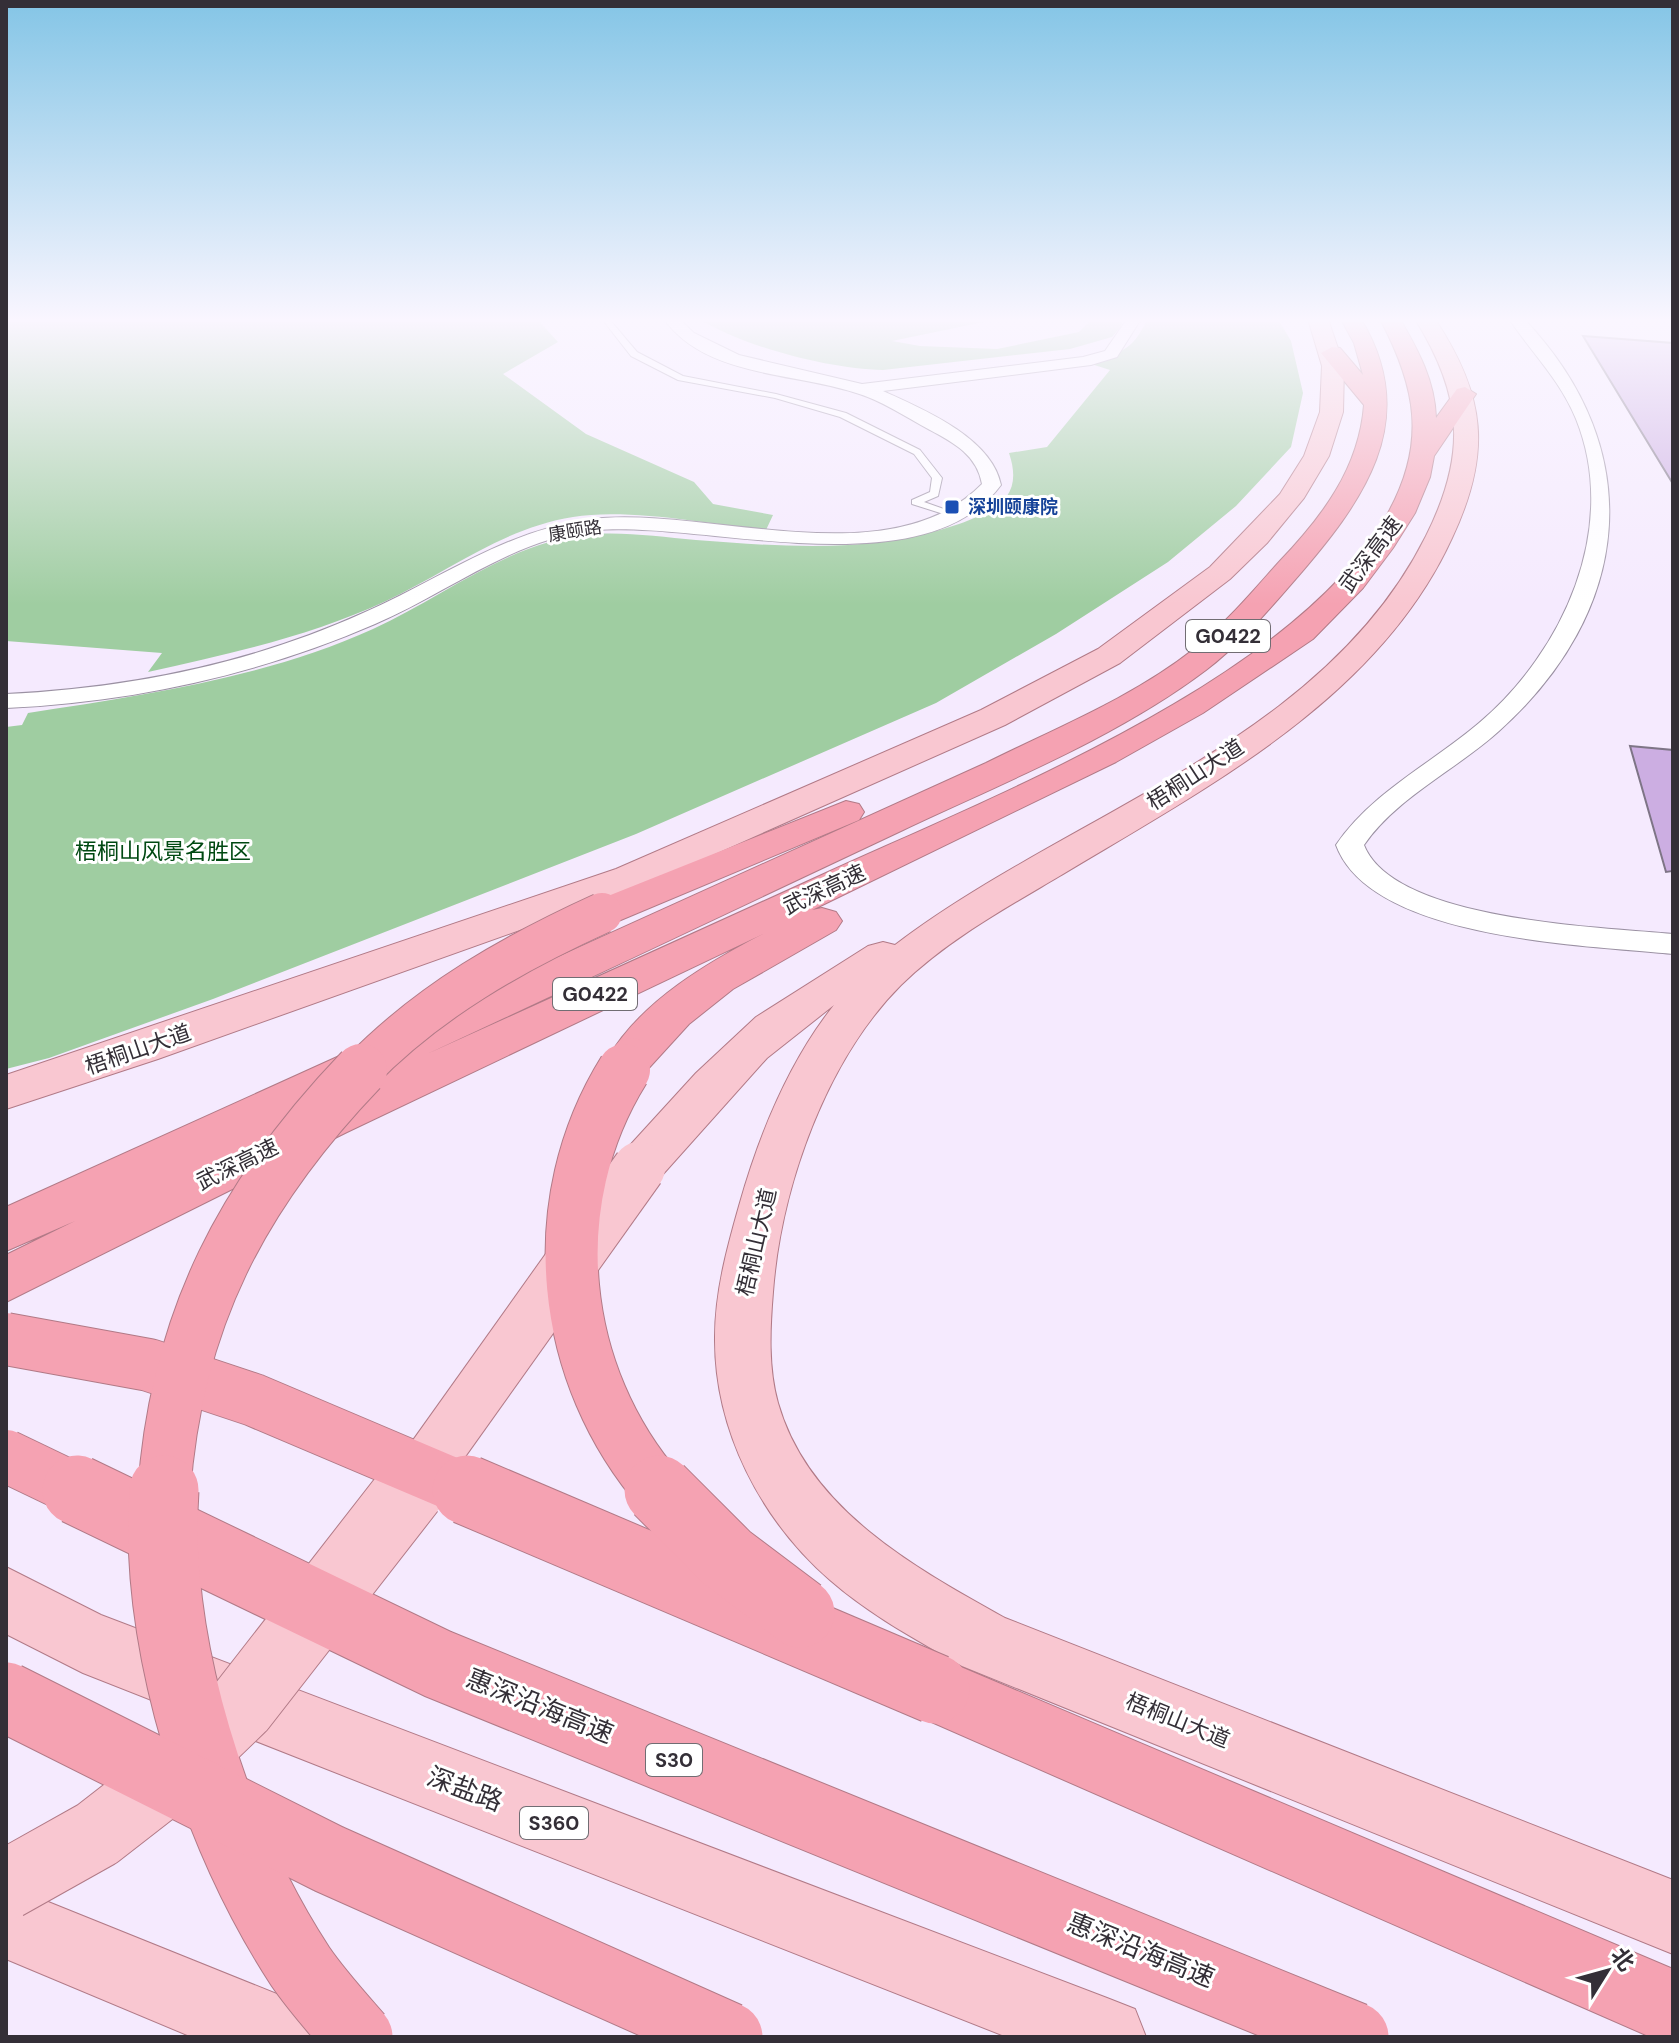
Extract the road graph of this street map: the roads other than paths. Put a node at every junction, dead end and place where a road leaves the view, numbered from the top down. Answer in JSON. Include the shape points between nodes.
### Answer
{"nodes":[{"id":1,"x":832,"y":414,"type":"edge"},
{"id":2,"x":912,"y":414,"type":"edge"},
{"id":3,"x":1331,"y":414,"type":"edge"},
{"id":4,"x":1376,"y":414,"type":"edge"},
{"id":5,"x":1424,"y":414,"type":"edge"},
{"id":6,"x":1451,"y":414,"type":"edge"},
{"id":7,"x":1465,"y":414,"type":"edge"},
{"id":8,"x":1580,"y":414,"type":"edge"},
{"id":9,"x":1425,"y":451,"type":"junction"},
{"id":10,"x":953,"y":514,"type":"junction"},
{"id":11,"x":1291,"y":566,"type":"junction"},
{"id":12,"x":1318,"y":619,"type":"junction"},
{"id":13,"x":6,"y":701,"type":"edge"},
{"id":14,"x":1168,"y":701,"type":"junction"},
{"id":15,"x":998,"y":895,"type":"junction"},
{"id":16,"x":1673,"y":944,"type":"edge"},
{"id":17,"x":6,"y":1092,"type":"edge"},
{"id":18,"x":6,"y":1230,"type":"edge"},
{"id":19,"x":6,"y":1280,"type":"edge"},
{"id":20,"x":6,"y":1339,"type":"edge"},
{"id":21,"x":6,"y":1456,"type":"edge"},
{"id":22,"x":6,"y":1599,"type":"edge"},
{"id":23,"x":935,"y":1689,"type":"junction"},
{"id":24,"x":6,"y":1697,"type":"edge"},
{"id":25,"x":6,"y":1885,"type":"edge"},
{"id":26,"x":1673,"y":1917,"type":"edge"},
{"id":27,"x":6,"y":1922,"type":"edge"},
{"id":28,"x":1673,"y":2008,"type":"edge"},
{"id":29,"x":286,"y":2037,"type":"edge"},
{"id":30,"x":358,"y":2037,"type":"edge"},
{"id":31,"x":728,"y":2037,"type":"edge"},
{"id":32,"x":1107,"y":2037,"type":"edge"},
{"id":33,"x":1354,"y":2037,"type":"edge"}],
"edges":[{"from":1,"to":10,"type":"lane","via":[[882,431],[917,452],[937,478],[935,494],[915,502]]},
{"from":2,"to":10,"type":"street","name":"康颐路","via":[[957,437],[988,469],[992,485],[985,495]]},
{"from":3,"to":17,"type":"main road","name":"梧桐山大道","via":[[1307,474],[1277,514],[1196,594],[1069,679],[604,888]]},
{"from":4,"to":11,"type":"highway","name":"武深高速","number":"G0422","via":[[1354,483],[1333,518]]},
{"from":5,"to":9,"type":"highway","name":"武深高速","number":"G0422"},
{"from":6,"to":9,"type":"highway"},
{"from":7,"to":15,"type":"main road","name":"梧桐山大道","via":[[1460,489],[1443,536],[1382,629],[1331,679],[1238,748]]},
{"from":8,"to":16,"type":"street","via":[[1597,460],[1601,502],[1591,561],[1550,662],[1520,699],[1358,829],[1350,845],[1358,866],[1419,907],[1466,918]]},
{"from":9,"to":12,"type":"highway","name":"武深高速","number":"G0422","via":[[1418,479],[1382,544]]},
{"from":10,"to":13,"type":"street","name":"康颐路","via":[[882,534],[832,538],[637,526],[570,528],[504,551],[368,619],[265,656],[151,684]]},
{"from":11,"to":14,"type":"highway","name":"武深高速","number":"G0422"},
{"from":11,"to":30,"type":"highway","bridge":true,"via":[[1197,638],[1112,688],[508,959],[443,999],[395,1038],[342,1089],[255,1197],[224,1252],[193,1327],[166,1433],[162,1547],[168,1620],[190,1722],[234,1841],[298,1963]]},
{"from":12,"to":14,"type":"highway","name":"武深高速","number":"G0422"},
{"from":12,"to":23,"type":"highway","bridge":true,"via":[[1250,693],[1200,726],[704,985],[663,1020],[631,1058],[602,1106],[583,1161],[571,1226],[574,1307],[587,1367],[621,1439],[717,1550],[787,1605]]},
{"from":14,"to":18,"type":"highway","name":"武深高速","number":"G0422","bridge":true,"via":[[999,771]]},
{"from":14,"to":19,"type":"highway","name":"武深高速","number":"G0422","bridge":true,"via":[[1012,800],[459,1057]]},
{"from":15,"to":25,"type":"main road","bridge":true,"via":[[895,949],[793,1012],[711,1086],[639,1168],[393,1514],[241,1707],[160,1785],[97,1834]]},
{"from":15,"to":26,"type":"main road","name":"梧桐山大道","via":[[925,942],[854,1007],[818,1061],[776,1165],[742,1294],[740,1358],[753,1420],[783,1483],[865,1572],[985,1643]]},
{"from":20,"to":23,"type":"highway","bridge":true,"via":[[149,1365],[254,1400]]},
{"from":21,"to":33,"type":"highway","name":"惠深沿海高速","number":"S30","bridge":true,"via":[[438,1664]]},
{"from":22,"to":32,"type":"main road","name":"深盐路","number":"S360","via":[[83,1641]]},
{"from":23,"to":28,"type":"highway"},
{"from":24,"to":31,"type":"highway","bridge":true,"via":[[329,1859]]},
{"from":27,"to":29,"type":"main road"}]}
